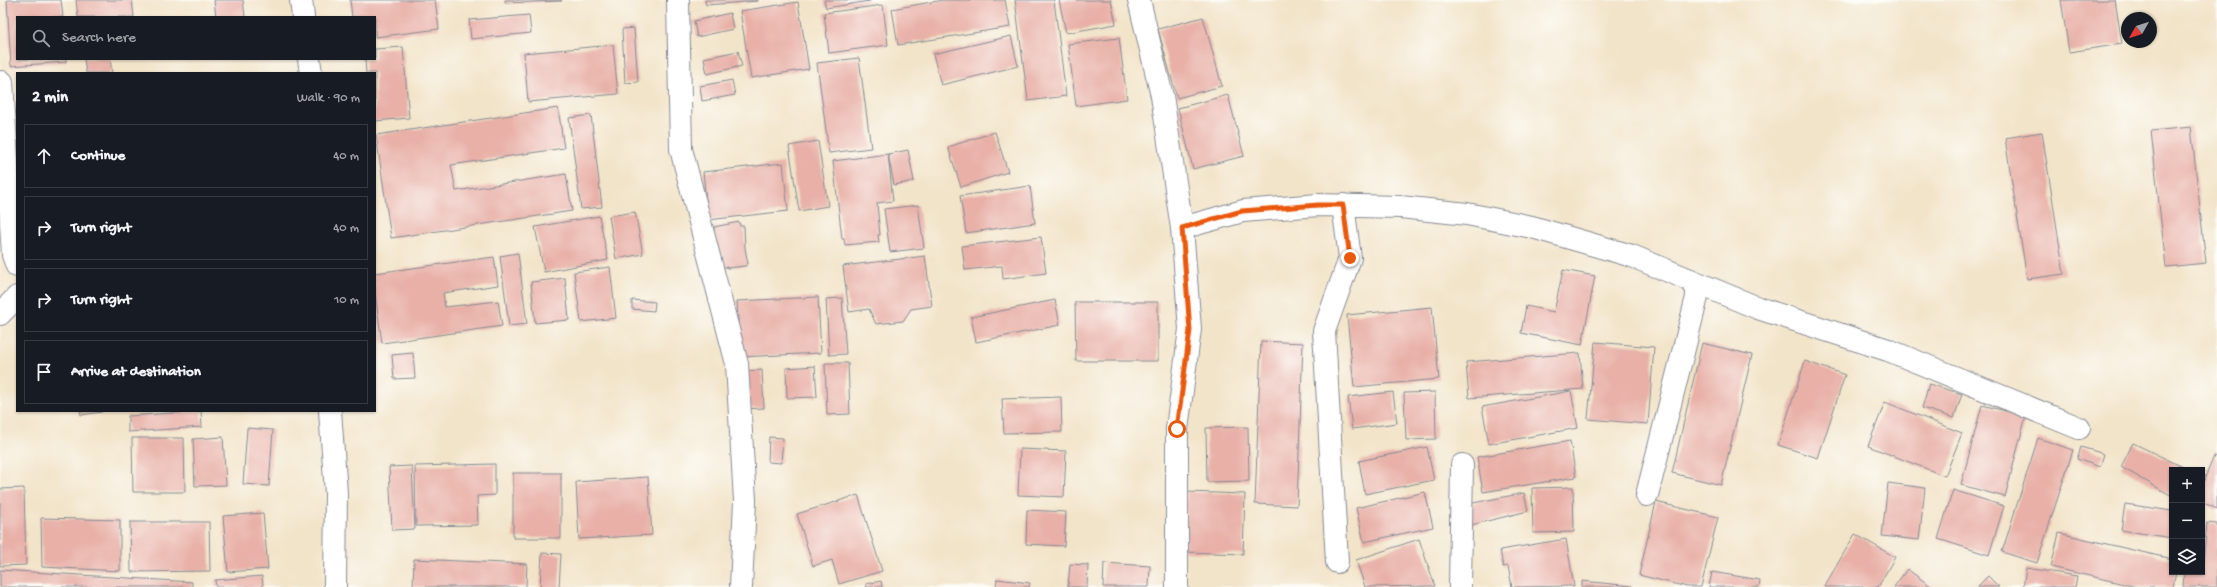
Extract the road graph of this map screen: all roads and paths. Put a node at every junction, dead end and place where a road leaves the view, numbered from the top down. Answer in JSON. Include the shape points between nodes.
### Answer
{"nodes":[{"id":1,"x":301,"y":0,"type":"edge"},
{"id":2,"x":678,"y":0,"type":"edge"},
{"id":3,"x":1139,"y":0,"type":"edge"},
{"id":4,"x":303,"y":16,"type":"edge"},
{"id":5,"x":309,"y":60,"type":"edge"},
{"id":6,"x":311,"y":72,"type":"edge"},
{"id":7,"x":2,"y":82,"type":"dead end"},
{"id":8,"x":1343,"y":205,"type":"junction"},
{"id":9,"x":1182,"y":228,"type":"junction"},
{"id":10,"x":16,"y":263,"type":"edge"},
{"id":11,"x":1690,"y":280,"type":"junction"},
{"id":12,"x":16,"y":298,"type":"edge"},
{"id":13,"x":0,"y":314,"type":"edge"},
{"id":14,"x":330,"y":412,"type":"edge"},
{"id":15,"x":2079,"y":428,"type":"dead end"},
{"id":16,"x":1462,"y":465,"type":"dead end"},
{"id":17,"x":1647,"y":495,"type":"dead end"},
{"id":18,"x":1337,"y":562,"type":"dead end"},
{"id":19,"x":335,"y":587,"type":"edge"},
{"id":20,"x":741,"y":587,"type":"edge"},
{"id":21,"x":1177,"y":587,"type":"edge"},
{"id":22,"x":1460,"y":587,"type":"edge"}],
"edges":[{"from":1,"to":4,"type":"street"},
{"from":2,"to":20,"type":"street","via":[[681,149],[737,364],[745,501]]},
{"from":3,"to":9,"type":"street","via":[[1162,96]]},
{"from":5,"to":6,"type":"street"},
{"from":7,"to":10,"type":"street","via":[[13,255]]},
{"from":8,"to":9,"type":"street","via":[[1242,211]]},
{"from":8,"to":11,"type":"street","via":[[1400,207],[1467,214],[1532,227],[1632,256]]},
{"from":8,"to":18,"type":"street","via":[[1350,258],[1324,331]]},
{"from":9,"to":21,"type":"street","via":[[1190,330],[1177,429]]},
{"from":11,"to":15,"type":"street","via":[[1758,308],[1888,350]]},
{"from":11,"to":17,"type":"street","via":[[1697,288],[1697,297]]},
{"from":12,"to":13,"type":"street"},
{"from":14,"to":19,"type":"street","via":[[336,493]]},
{"from":16,"to":22,"type":"street"}]}
